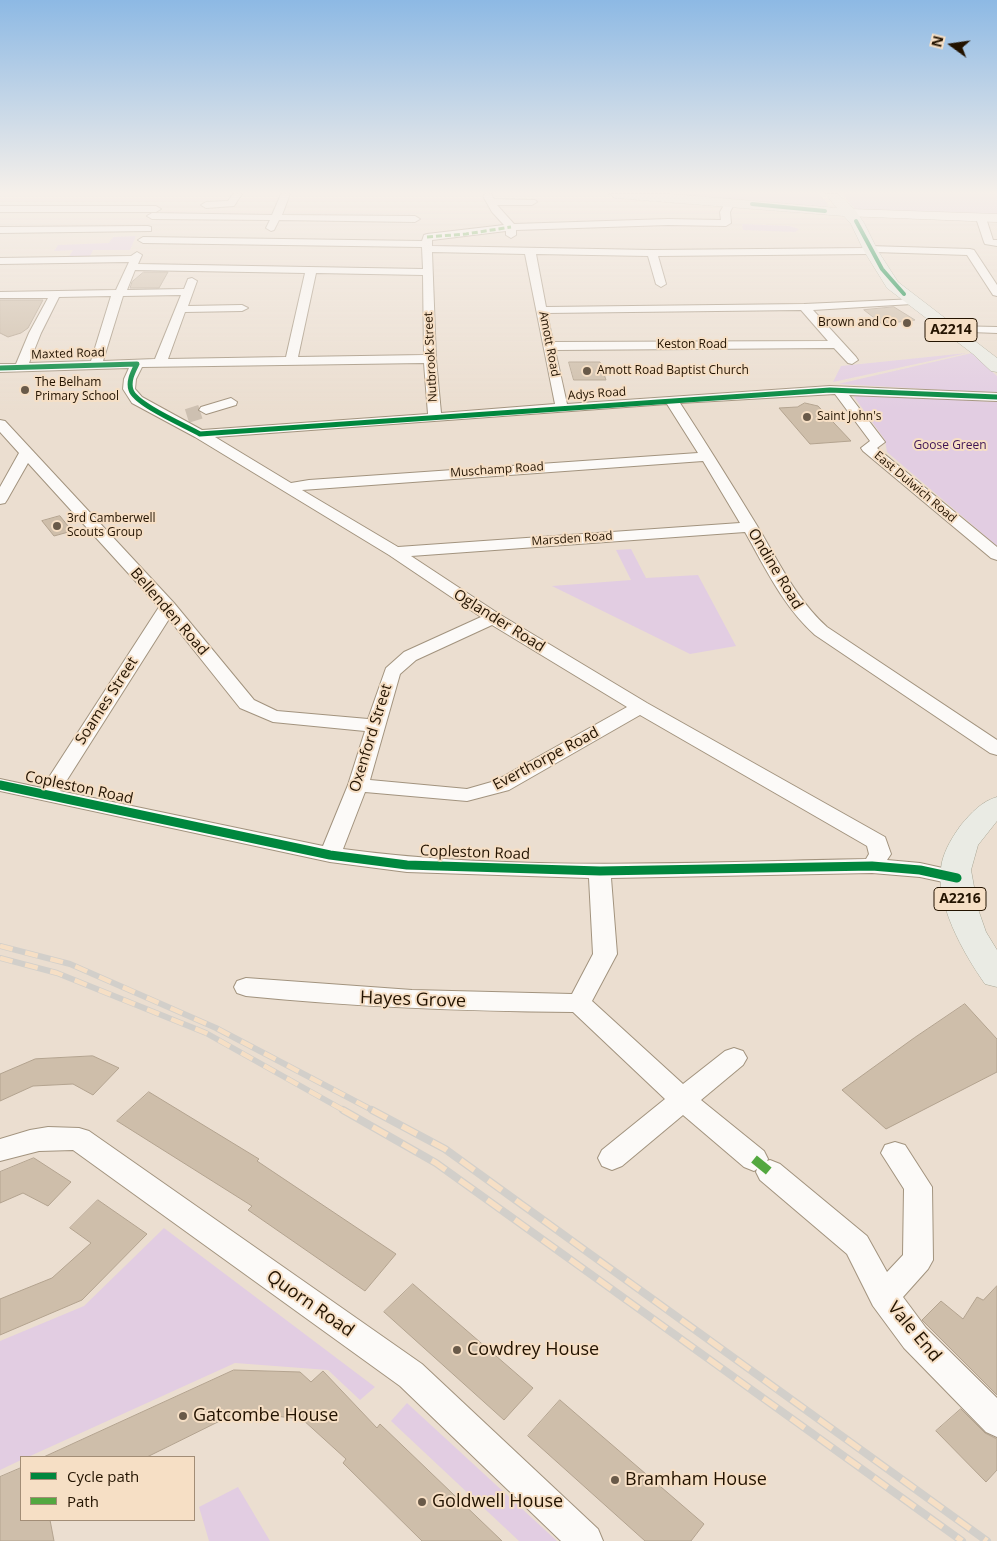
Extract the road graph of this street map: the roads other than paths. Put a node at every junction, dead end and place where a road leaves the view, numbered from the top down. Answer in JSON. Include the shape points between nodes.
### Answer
{"nodes":[{"id":1,"x":133,"y":266,"type":"edge"},
{"id":2,"x":171,"y":266,"type":"edge"},
{"id":3,"x":427,"y":266,"type":"edge"},
{"id":4,"x":533,"y":266,"type":"edge"},
{"id":5,"x":656,"y":266,"type":"edge"},
{"id":6,"x":880,"y":266,"type":"edge"},
{"id":7,"x":979,"y":266,"type":"edge"},
{"id":8,"x":197,"y":268,"type":"junction"},
{"id":9,"x":311,"y":270,"type":"junction"},
{"id":10,"x":427,"y":272,"type":"junction"},
{"id":11,"x":661,"y":284,"type":"dead end"},
{"id":12,"x":188,"y":292,"type":"junction"},
{"id":13,"x":997,"y":292,"type":"edge"},
{"id":14,"x":120,"y":293,"type":"junction"},
{"id":15,"x":0,"y":295,"type":"edge"},
{"id":16,"x":55,"y":295,"type":"junction"},
{"id":17,"x":912,"y":301,"type":"junction"},
{"id":18,"x":804,"y":307,"type":"junction"},
{"id":19,"x":242,"y":308,"type":"dead end"},
{"id":20,"x":181,"y":309,"type":"junction"},
{"id":21,"x":542,"y":310,"type":"junction"},
{"id":22,"x":950,"y":329,"type":"junction"},
{"id":23,"x":997,"y":330,"type":"edge"},
{"id":24,"x":837,"y":344,"type":"junction"},
{"id":25,"x":548,"y":346,"type":"junction"},
{"id":26,"x":430,"y":359,"type":"junction"},
{"id":27,"x":852,"y":360,"type":"dead end"},
{"id":28,"x":290,"y":361,"type":"junction"},
{"id":29,"x":160,"y":363,"type":"junction"},
{"id":30,"x":137,"y":364,"type":"junction"},
{"id":31,"x":96,"y":365,"type":"junction"},
{"id":32,"x":21,"y":367,"type":"junction"},
{"id":33,"x":997,"y":367,"type":"edge"},
{"id":34,"x":0,"y":368,"type":"edge"},
{"id":35,"x":839,"y":390,"type":"junction"},
{"id":36,"x":997,"y":397,"type":"edge"},
{"id":37,"x":670,"y":400,"type":"junction"},
{"id":38,"x":230,"y":402,"type":"dead end"},
{"id":39,"x":562,"y":408,"type":"junction"},
{"id":40,"x":206,"y":410,"type":"tunnel mouth"},
{"id":41,"x":434,"y":417,"type":"junction"},
{"id":42,"x":0,"y":424,"type":"edge"},
{"id":43,"x":200,"y":434,"type":"junction"},
{"id":44,"x":27,"y":452,"type":"junction"},
{"id":45,"x":707,"y":457,"type":"junction"},
{"id":46,"x":288,"y":488,"type":"junction"},
{"id":47,"x":0,"y":500,"type":"edge"},
{"id":48,"x":750,"y":527,"type":"junction"},
{"id":49,"x":395,"y":552,"type":"junction"},
{"id":50,"x":997,"y":555,"type":"edge"},
{"id":51,"x":168,"y":607,"type":"junction"},
{"id":52,"x":493,"y":618,"type":"junction"},
{"id":53,"x":640,"y":707,"type":"junction"},
{"id":54,"x":377,"y":726,"type":"junction"},
{"id":55,"x":997,"y":749,"type":"edge"},
{"id":56,"x":0,"y":785,"type":"edge"},
{"id":57,"x":358,"y":785,"type":"junction"},
{"id":58,"x":47,"y":796,"type":"junction"},
{"id":59,"x":997,"y":806,"type":"edge"},
{"id":60,"x":330,"y":855,"type":"junction"},
{"id":61,"x":872,"y":866,"type":"junction"},
{"id":62,"x":600,"y":871,"type":"junction"},
{"id":63,"x":957,"y":878,"type":"junction"},
{"id":64,"x":997,"y":975,"type":"edge"},
{"id":65,"x":246,"y":987,"type":"dead end"},
{"id":66,"x":579,"y":1003,"type":"junction"},
{"id":67,"x":734,"y":1058,"type":"dead end"},
{"id":68,"x":683,"y":1100,"type":"junction"},
{"id":69,"x":0,"y":1150,"type":"edge"},
{"id":70,"x":895,"y":1153,"type":"dead end"},
{"id":71,"x":612,"y":1158,"type":"dead end"},
{"id":72,"x":884,"y":1296,"type":"junction"},
{"id":73,"x":997,"y":1421,"type":"edge"},
{"id":74,"x":586,"y":1541,"type":"edge"}],
"edges":[{"from":1,"to":14,"type":"street"},
{"from":2,"to":8,"type":"street"},
{"from":3,"to":10,"type":"street","name":"Nutbrook Street"},
{"from":4,"to":21,"type":"street","name":"Amott Road"},
{"from":5,"to":11,"type":"street"},
{"from":6,"to":17,"type":"main road","number":"A2214","via":[[892,285]]},
{"from":7,"to":13,"type":"street"},
{"from":8,"to":9,"type":"street"},
{"from":8,"to":12,"type":"street"},
{"from":9,"to":10,"type":"street"},
{"from":9,"to":28,"type":"street"},
{"from":10,"to":26,"type":"street","name":"Nutbrook Street"},
{"from":12,"to":14,"type":"street"},
{"from":12,"to":20,"type":"street"},
{"from":14,"to":16,"type":"street"},
{"from":14,"to":31,"type":"street","via":[[113,304]]},
{"from":15,"to":16,"type":"street"},
{"from":16,"to":32,"type":"street"},
{"from":17,"to":18,"type":"street"},
{"from":17,"to":22,"type":"main road","number":"A2214"},
{"from":18,"to":21,"type":"street"},
{"from":18,"to":24,"type":"street"},
{"from":19,"to":20,"type":"street"},
{"from":20,"to":29,"type":"street"},
{"from":21,"to":25,"type":"street","name":"Amott Road"},
{"from":22,"to":23,"type":"street"},
{"from":22,"to":33,"type":"main road","number":"A2214"},
{"from":24,"to":25,"type":"street","name":"Keston Road"},
{"from":24,"to":27,"type":"street"},
{"from":25,"to":39,"type":"street","name":"Amott Road"},
{"from":26,"to":28,"type":"street","name":"Maxted Road"},
{"from":26,"to":41,"type":"street","name":"Nutbrook Street"},
{"from":28,"to":29,"type":"street","name":"Maxted Road"},
{"from":29,"to":30,"type":"street","name":"Maxted Road"},
{"from":30,"to":31,"type":"street","name":"Maxted Road"},
{"from":30,"to":43,"type":"street","name":"Oglander Road","via":[[130,379],[131,394],[137,400],[180,418]]},
{"from":31,"to":32,"type":"street","name":"Maxted Road"},
{"from":32,"to":34,"type":"street","name":"Maxted Road"},
{"from":35,"to":36,"type":"street","name":"Adys Road"},
{"from":35,"to":37,"type":"street","name":"Adys Road"},
{"from":35,"to":50,"type":"street","name":"East Dulwich Road","via":[[878,442],[868,448]]},
{"from":37,"to":39,"type":"street","name":"Adys Road"},
{"from":37,"to":45,"type":"street","name":"Ondine Road"},
{"from":38,"to":40,"type":"street"},
{"from":39,"to":41,"type":"street","name":"Adys Road"},
{"from":41,"to":43,"type":"street","name":"Adys Road"},
{"from":42,"to":44,"type":"street","name":"Bellenden Road"},
{"from":43,"to":46,"type":"street","name":"Oglander Road"},
{"from":44,"to":47,"type":"street"},
{"from":44,"to":51,"type":"street","name":"Bellenden Road"},
{"from":45,"to":46,"type":"street","name":"Muschamp Road"},
{"from":45,"to":48,"type":"street","name":"Ondine Road"},
{"from":46,"to":49,"type":"street","name":"Oglander Road"},
{"from":48,"to":49,"type":"street","name":"Marsden Road"},
{"from":48,"to":55,"type":"street","name":"Ondine Road","via":[[796,605],[812,624]]},
{"from":49,"to":52,"type":"street","name":"Oglander Road"},
{"from":51,"to":54,"type":"street","name":"Bellenden Road","via":[[247,704],[273,716]]},
{"from":51,"to":58,"type":"street","name":"Soames Street"},
{"from":52,"to":53,"type":"street","name":"Oglander Road"},
{"from":52,"to":54,"type":"street","name":"Oxenford Street","via":[[410,656],[392,672]]},
{"from":53,"to":57,"type":"street","name":"Everthorpe Road","via":[[502,786],[467,795]]},
{"from":53,"to":61,"type":"street","name":"Oglander Road","via":[[876,842],[880,854]]},
{"from":54,"to":57,"type":"street","name":"Oxenford Street"},
{"from":56,"to":58,"type":"street","name":"Copleston Road"},
{"from":57,"to":60,"type":"street","name":"Oxenford Street"},
{"from":58,"to":60,"type":"street","name":"Copleston Road"},
{"from":59,"to":63,"type":"main road","number":"A2216","via":[[974,828],[957,860]]},
{"from":60,"to":62,"type":"street","name":"Copleston Road","via":[[407,865]]},
{"from":61,"to":62,"type":"street","name":"Copleston Road"},
{"from":61,"to":63,"type":"street","name":"Copleston Road","via":[[920,870]]},
{"from":62,"to":66,"type":"street","via":[[605,954]]},
{"from":63,"to":64,"type":"main road","number":"A2216","via":[[966,924]]},
{"from":65,"to":66,"type":"street","name":"Hayes Grove","via":[[325,996]]},
{"from":66,"to":68,"type":"street"},
{"from":67,"to":68,"type":"street"},
{"from":68,"to":71,"type":"street"},
{"from":68,"to":72,"type":"street","via":[[857,1245]]},
{"from":69,"to":74,"type":"street","name":"Quorn Road","via":[[28,1140],[79,1139],[411,1375]]},
{"from":70,"to":72,"type":"street","name":"Vale End","via":[[918,1187],[918,1260]]},
{"from":72,"to":73,"type":"street","name":"Vale End","via":[[915,1338]]}]}
